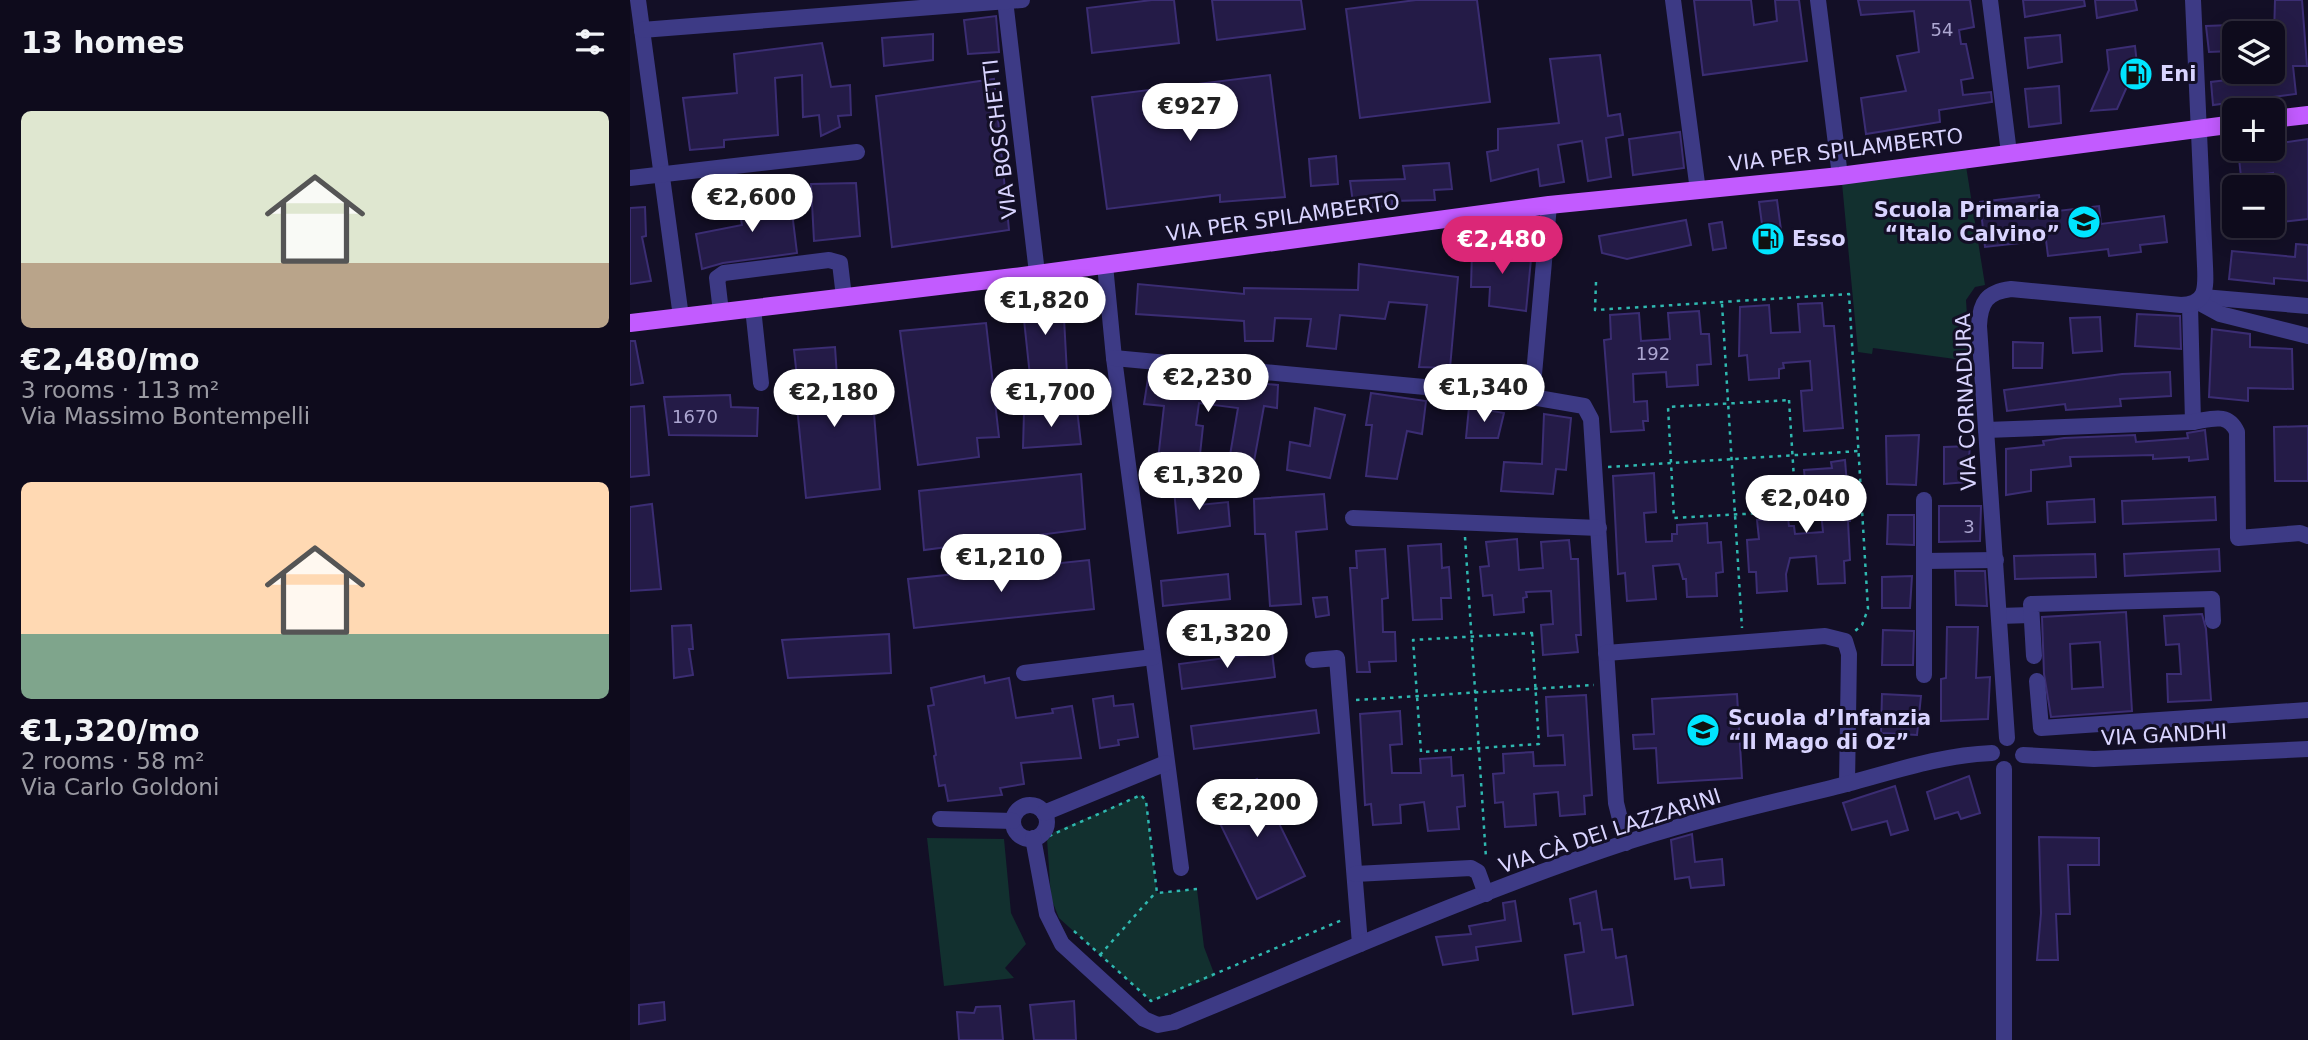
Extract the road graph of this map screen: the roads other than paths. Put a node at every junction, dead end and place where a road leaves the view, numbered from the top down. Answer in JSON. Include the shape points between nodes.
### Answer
{"nodes":[{"id":1,"x":638,"y":0,"type":"edge"},
{"id":2,"x":1673,"y":0,"type":"edge"},
{"id":3,"x":1818,"y":0,"type":"edge"},
{"id":4,"x":1990,"y":0,"type":"edge"},
{"id":5,"x":2193,"y":0,"type":"edge"},
{"id":6,"x":1010,"y":1,"type":"edge"},
{"id":7,"x":642,"y":30,"type":"junction"},
{"id":8,"x":2308,"y":115,"type":"edge"},
{"id":9,"x":2285,"y":118,"type":"edge"},
{"id":10,"x":2222,"y":126,"type":"edge"},
{"id":11,"x":2199,"y":129,"type":"junction"},
{"id":12,"x":857,"y":152,"type":"dead end"},
{"id":13,"x":2009,"y":153,"type":"junction"},
{"id":14,"x":660,"y":174,"type":"junction"},
{"id":15,"x":1840,"y":176,"type":"junction"},
{"id":16,"x":630,"y":178,"type":"edge"},
{"id":17,"x":1698,"y":191,"type":"junction"},
{"id":18,"x":1549,"y":205,"type":"junction"},
{"id":19,"x":1105,"y":265,"type":"junction"},
{"id":20,"x":1037,"y":273,"type":"junction"},
{"id":21,"x":844,"y":297,"type":"junction"},
{"id":22,"x":2197,"y":301,"type":"junction"},
{"id":23,"x":2308,"y":306,"type":"edge"},
{"id":24,"x":753,"y":308,"type":"junction"},
{"id":25,"x":721,"y":312,"type":"junction"},
{"id":26,"x":681,"y":317,"type":"junction"},
{"id":27,"x":630,"y":323,"type":"edge"},
{"id":28,"x":2308,"y":336,"type":"edge"},
{"id":29,"x":1114,"y":358,"type":"junction"},
{"id":30,"x":761,"y":383,"type":"dead end"},
{"id":31,"x":1532,"y":397,"type":"junction"},
{"id":32,"x":2193,"y":422,"type":"junction"},
{"id":33,"x":1986,"y":430,"type":"junction"},
{"id":34,"x":1924,"y":500,"type":"dead end"},
{"id":35,"x":1353,"y":518,"type":"dead end"},
{"id":36,"x":1598,"y":528,"type":"junction"},
{"id":37,"x":2308,"y":536,"type":"edge"},
{"id":38,"x":1996,"y":561,"type":"junction"},
{"id":39,"x":1925,"y":562,"type":"junction"},
{"id":40,"x":2031,"y":615,"type":"junction"},
{"id":41,"x":1999,"y":617,"type":"junction"},
{"id":42,"x":2213,"y":621,"type":"dead end"},
{"id":43,"x":1606,"y":653,"type":"junction"},
{"id":44,"x":2034,"y":656,"type":"dead end"},
{"id":45,"x":1153,"y":657,"type":"junction"},
{"id":46,"x":1313,"y":660,"type":"dead end"},
{"id":47,"x":1024,"y":673,"type":"dead end"},
{"id":48,"x":1924,"y":675,"type":"dead end"},
{"id":49,"x":2037,"y":681,"type":"dead end"},
{"id":50,"x":2308,"y":710,"type":"edge"},
{"id":51,"x":2007,"y":738,"type":"junction"},
{"id":52,"x":2308,"y":749,"type":"edge"},
{"id":53,"x":1992,"y":754,"type":"junction"},
{"id":54,"x":2023,"y":755,"type":"junction"},
{"id":55,"x":1166,"y":763,"type":"junction"},
{"id":56,"x":2004,"y":769,"type":"junction"},
{"id":57,"x":1847,"y":784,"type":"junction"},
{"id":58,"x":1044,"y":813,"type":"junction"},
{"id":59,"x":940,"y":819,"type":"dead end"},
{"id":60,"x":1013,"y":821,"type":"junction"},
{"id":61,"x":1040,"y":838,"type":"junction"},
{"id":62,"x":1626,"y":843,"type":"junction"},
{"id":63,"x":1181,"y":868,"type":"dead end"},
{"id":64,"x":1355,"y":874,"type":"junction"},
{"id":65,"x":1486,"y":894,"type":"junction"},
{"id":66,"x":1360,"y":944,"type":"junction"},
{"id":67,"x":2004,"y":1040,"type":"edge"}],
"edges":[{"from":1,"to":7,"type":"street"},
{"from":2,"to":17,"type":"street"},
{"from":3,"to":15,"type":"street"},
{"from":4,"to":13,"type":"street"},
{"from":5,"to":11,"type":"street"},
{"from":6,"to":7,"type":"street"},
{"from":6,"to":20,"type":"street","name":"VIA BOSCHETTI"},
{"from":7,"to":14,"type":"street"},
{"from":8,"to":9,"type":"main road"},
{"from":10,"to":11,"type":"main road","name":"VIA PER SPILAMBERTO"},
{"from":11,"to":13,"type":"main road","name":"VIA PER SPILAMBERTO"},
{"from":11,"to":22,"type":"street","via":[[2205,266]]},
{"from":12,"to":14,"type":"street"},
{"from":13,"to":15,"type":"main road","name":"VIA PER SPILAMBERTO"},
{"from":14,"to":16,"type":"street"},
{"from":14,"to":26,"type":"street"},
{"from":15,"to":17,"type":"main road","name":"VIA PER SPILAMBERTO"},
{"from":17,"to":18,"type":"main road","name":"VIA PER SPILAMBERTO"},
{"from":18,"to":19,"type":"main road","name":"VIA PER SPILAMBERTO"},
{"from":18,"to":31,"type":"street"},
{"from":19,"to":20,"type":"main road","name":"VIA PER SPILAMBERTO"},
{"from":19,"to":29,"type":"street"},
{"from":20,"to":21,"type":"main road","name":"VIA PER SPILAMBERTO"},
{"from":21,"to":24,"type":"main road","name":"VIA PER SPILAMBERTO"},
{"from":21,"to":25,"type":"street","via":[[840,263],[803,263],[720,275]]},
{"from":22,"to":23,"type":"street","name":"VIA CORNADURA"},
{"from":22,"to":28,"type":"street","via":[[2220,314]]},
{"from":22,"to":32,"type":"street"},
{"from":22,"to":33,"type":"street","name":"VIA CORNADURA","via":[[2011,289],[1992,294],[1981,306],[1979,326]]},
{"from":24,"to":25,"type":"main road","name":"VIA PER SPILAMBERTO"},
{"from":24,"to":30,"type":"street"},
{"from":25,"to":26,"type":"main road","name":"VIA PER SPILAMBERTO"},
{"from":26,"to":27,"type":"main road","name":"VIA PER SPILAMBERTO"},
{"from":29,"to":31,"type":"street"},
{"from":29,"to":45,"type":"street"},
{"from":31,"to":36,"type":"street","via":[[1577,403],[1588,411]]},
{"from":32,"to":33,"type":"street"},
{"from":32,"to":37,"type":"street","via":[[2225,418],[2237,432],[2238,538]]},
{"from":33,"to":38,"type":"street","name":"VIA CORNADURA"},
{"from":34,"to":39,"type":"street"},
{"from":35,"to":36,"type":"street"},
{"from":36,"to":43,"type":"street"},
{"from":38,"to":39,"type":"street"},
{"from":38,"to":41,"type":"street","name":"VIA CORNADURA"},
{"from":39,"to":48,"type":"street"},
{"from":40,"to":41,"type":"street"},
{"from":40,"to":42,"type":"street","via":[[2031,604],[2212,599]]},
{"from":40,"to":44,"type":"street"},
{"from":41,"to":51,"type":"street","name":"VIA CORNADURA"},
{"from":43,"to":57,"type":"street","via":[[1825,636],[1845,641],[1849,662]]},
{"from":43,"to":62,"type":"street","via":[[1616,803]]},
{"from":45,"to":47,"type":"street"},
{"from":45,"to":55,"type":"street"},
{"from":46,"to":64,"type":"street","via":[[1337,658]]},
{"from":49,"to":50,"type":"street","via":[[2041,728]]},
{"from":51,"to":53,"type":"street","via":[[1996,743]]},
{"from":51,"to":54,"type":"street","via":[[2020,745]]},
{"from":52,"to":54,"type":"street","name":"VIA GANDHI","via":[[2071,759]]},
{"from":53,"to":56,"type":"street"},
{"from":53,"to":57,"type":"street","name":"VIA CÀ DEI LAZZARINI","via":[[1955,757]]},
{"from":54,"to":56,"type":"street","via":[[2018,764]]},
{"from":55,"to":58,"type":"street"},
{"from":55,"to":63,"type":"street"},
{"from":56,"to":67,"type":"street"},
{"from":57,"to":62,"type":"street","name":"VIA CÀ DEI LAZZARINI"},
{"from":58,"to":60,"type":"street","via":[[1028,805],[1019,808]]},
{"from":58,"to":61,"type":"street","via":[[1046,827]]},
{"from":59,"to":60,"type":"street"},
{"from":60,"to":61,"type":"street","via":[[1018,835]]},
{"from":61,"to":66,"type":"street","name":"VIA CÀ DEI LAZZARINI","via":[[1052,930],[1062,944],[1157,1025],[1185,1018]]},
{"from":62,"to":65,"type":"street","name":"VIA CÀ DEI LAZZARINI"},
{"from":64,"to":65,"type":"street","name":"VIA CÀ DEI LAZZARINI","via":[[1461,866],[1478,872]]},
{"from":64,"to":66,"type":"street"},
{"from":65,"to":66,"type":"street","name":"VIA CÀ DEI LAZZARINI"}]}
